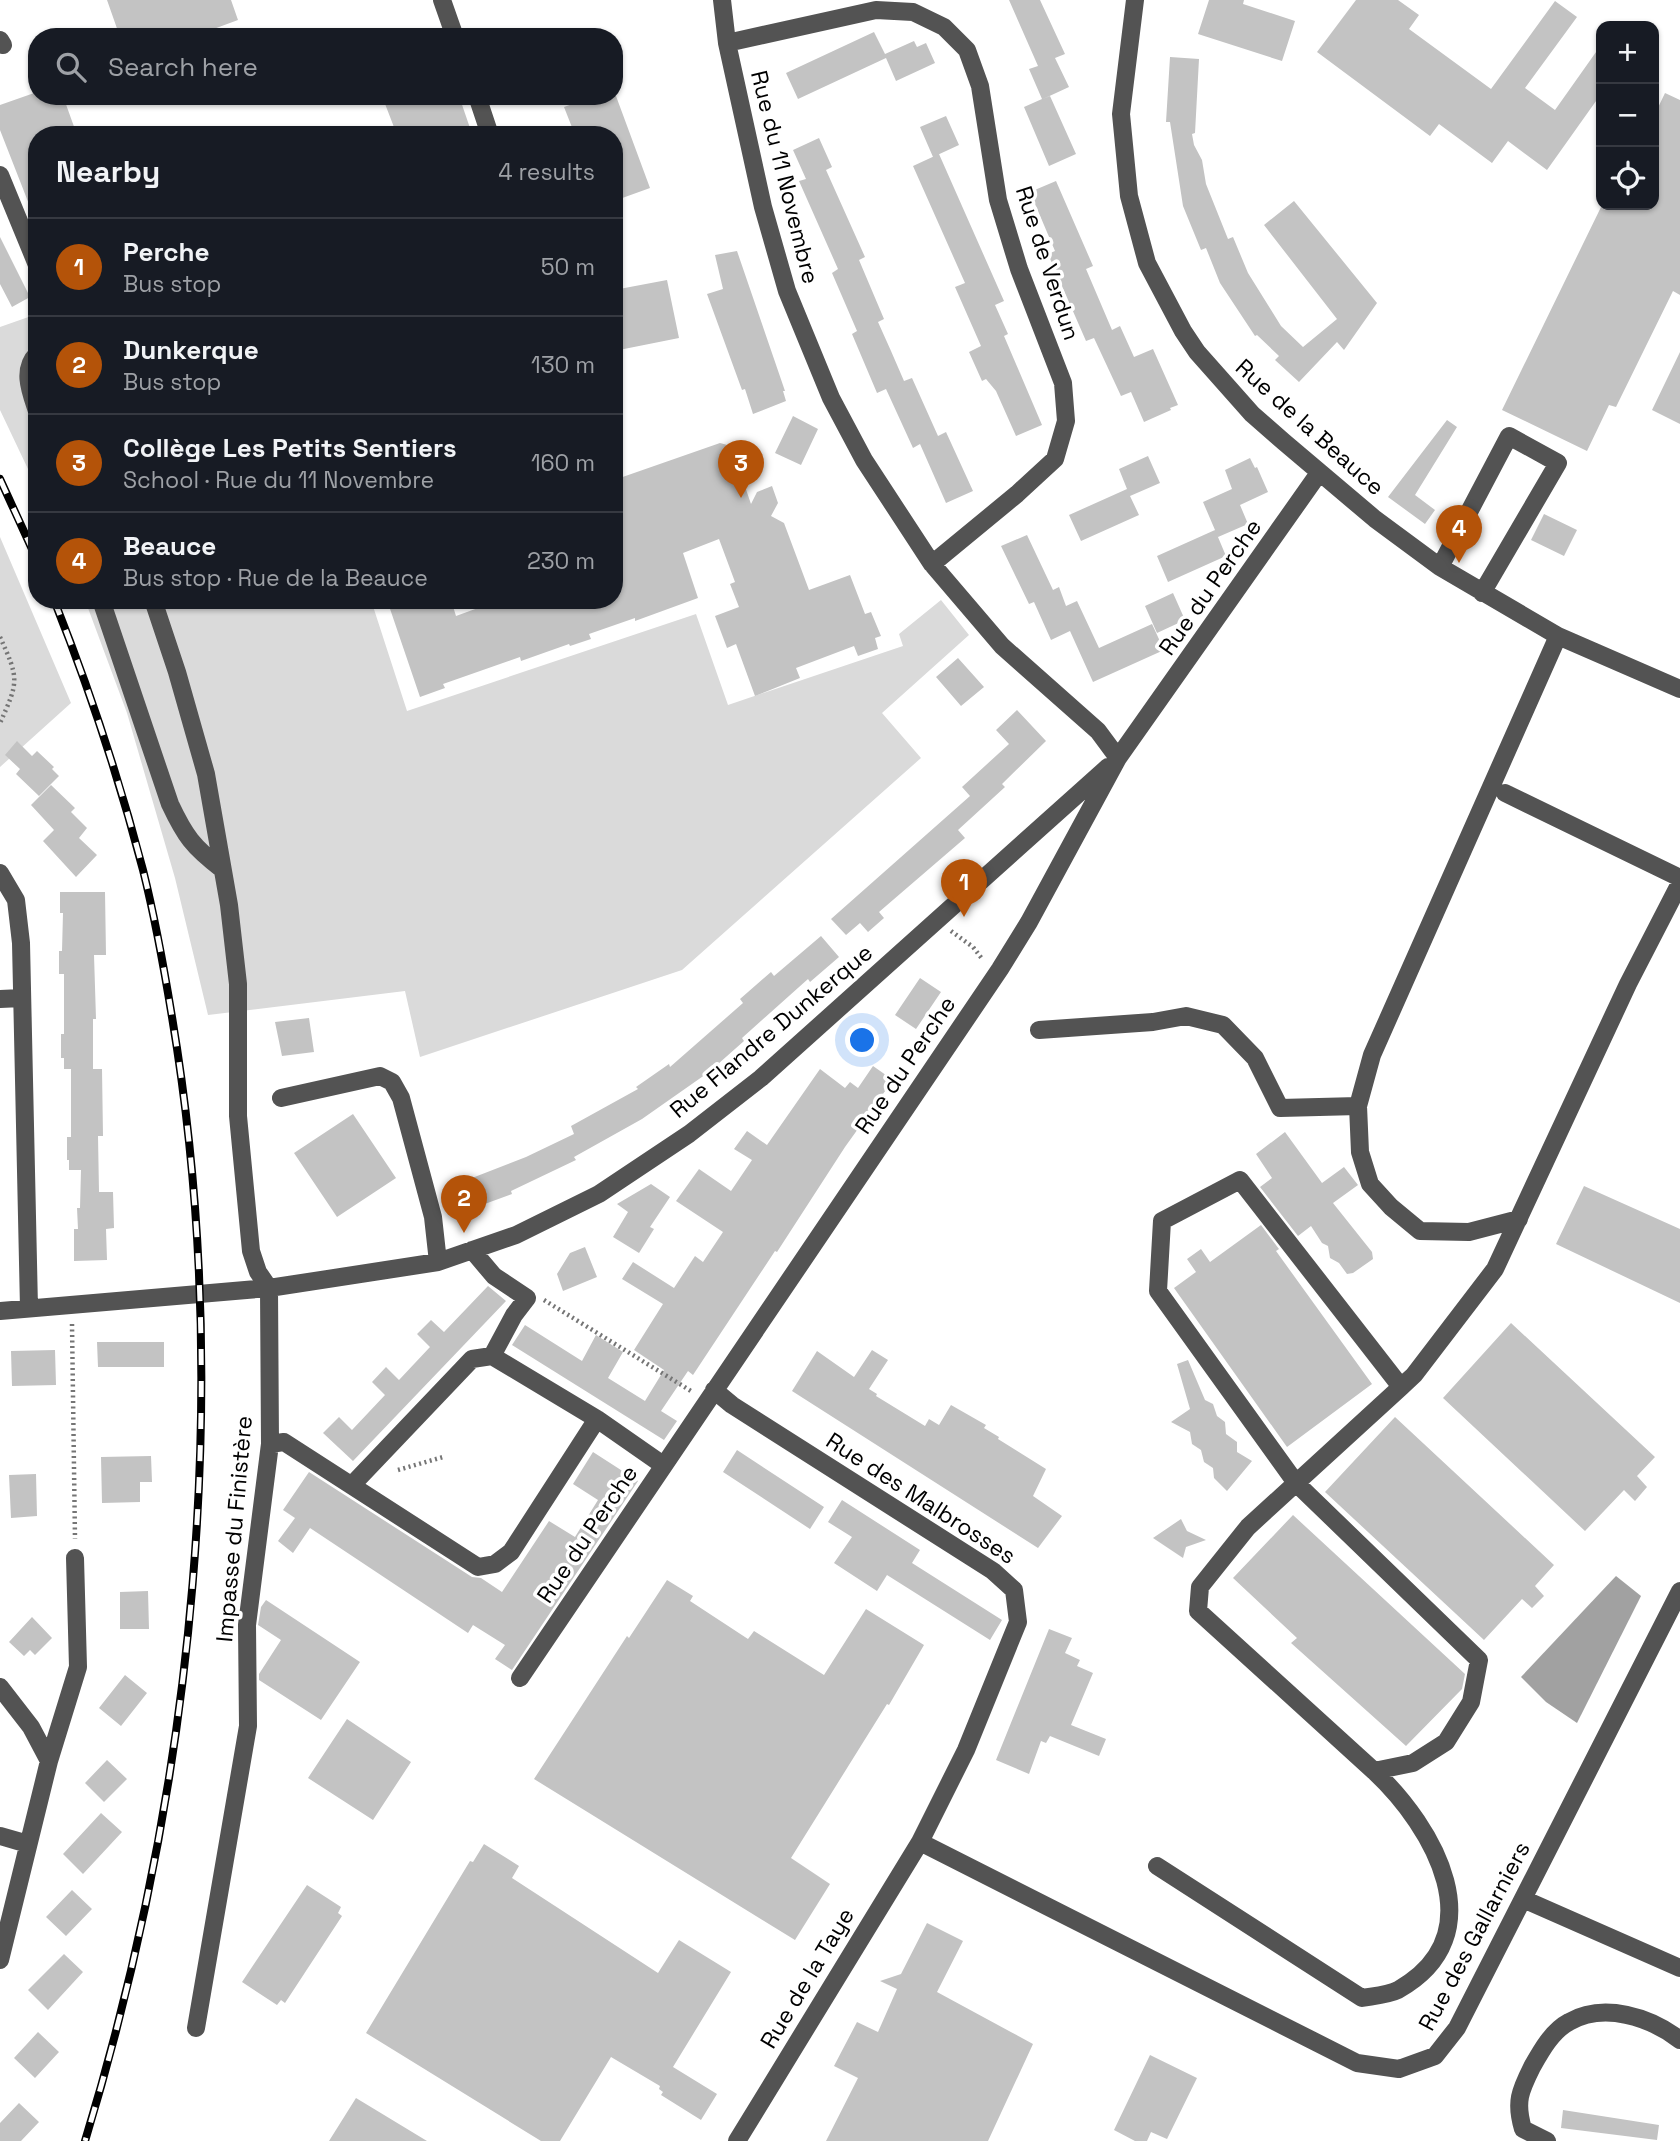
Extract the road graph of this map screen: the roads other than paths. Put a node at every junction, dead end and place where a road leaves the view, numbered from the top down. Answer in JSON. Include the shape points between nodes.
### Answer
{"nodes":[{"id":1,"x":442,"y":0,"type":"edge"},
{"id":2,"x":722,"y":0,"type":"edge"},
{"id":3,"x":1135,"y":0,"type":"edge"},
{"id":4,"x":453,"y":28,"type":"edge"},
{"id":5,"x":727,"y":43,"type":"junction"},
{"id":6,"x":480,"y":105,"type":"edge"},
{"id":7,"x":487,"y":126,"type":"edge"},
{"id":8,"x":0,"y":175,"type":"edge"},
{"id":9,"x":28,"y":243,"type":"edge"},
{"id":10,"x":1320,"y":473,"type":"junction"},
{"id":11,"x":932,"y":564,"type":"junction"},
{"id":12,"x":1440,"y":567,"type":"junction"},
{"id":13,"x":1482,"y":593,"type":"junction"},
{"id":14,"x":104,"y":609,"type":"edge"},
{"id":15,"x":156,"y":609,"type":"edge"},
{"id":16,"x":1558,"y":636,"type":"junction"},
{"id":17,"x":1680,"y":689,"type":"edge"},
{"id":18,"x":1118,"y":758,"type":"junction"},
{"id":19,"x":1505,"y":793,"type":"dead end"},
{"id":20,"x":222,"y":869,"type":"junction"},
{"id":21,"x":0,"y":873,"type":"edge"},
{"id":22,"x":1680,"y":881,"type":"edge"},
{"id":23,"x":0,"y":999,"type":"edge"},
{"id":24,"x":22,"y":999,"type":"junction"},
{"id":25,"x":1039,"y":1030,"type":"dead end"},
{"id":26,"x":281,"y":1098,"type":"dead end"},
{"id":27,"x":1358,"y":1106,"type":"junction"},
{"id":28,"x":1518,"y":1219,"type":"junction"},
{"id":29,"x":472,"y":1250,"type":"junction"},
{"id":30,"x":438,"y":1262,"type":"junction"},
{"id":31,"x":270,"y":1288,"type":"junction"},
{"id":32,"x":29,"y":1308,"type":"junction"},
{"id":33,"x":0,"y":1311,"type":"edge"},
{"id":34,"x":492,"y":1356,"type":"junction"},
{"id":35,"x":1401,"y":1387,"type":"junction"},
{"id":36,"x":710,"y":1396,"type":"junction"},
{"id":37,"x":597,"y":1419,"type":"junction"},
{"id":38,"x":270,"y":1444,"type":"junction"},
{"id":39,"x":663,"y":1465,"type":"junction"},
{"id":40,"x":1296,"y":1483,"type":"junction"},
{"id":41,"x":352,"y":1485,"type":"junction"},
{"id":42,"x":75,"y":1558,"type":"road end"},
{"id":43,"x":1680,"y":1591,"type":"edge"},
{"id":44,"x":520,"y":1678,"type":"dead end"},
{"id":45,"x":0,"y":1687,"type":"edge"},
{"id":46,"x":49,"y":1761,"type":"junction"},
{"id":47,"x":1374,"y":1771,"type":"junction"},
{"id":48,"x":0,"y":1836,"type":"edge"},
{"id":49,"x":920,"y":1842,"type":"junction"},
{"id":50,"x":28,"y":1843,"type":"junction"},
{"id":51,"x":1157,"y":1866,"type":"dead end"},
{"id":52,"x":1523,"y":1899,"type":"junction"},
{"id":53,"x":0,"y":1960,"type":"edge"},
{"id":54,"x":1680,"y":1968,"type":"edge"},
{"id":55,"x":196,"y":2028,"type":"dead end"},
{"id":56,"x":1680,"y":2040,"type":"edge"},
{"id":57,"x":737,"y":2141,"type":"edge"},
{"id":58,"x":1547,"y":2141,"type":"edge"}],
"edges":[{"from":1,"to":4,"type":"street"},
{"from":2,"to":5,"type":"street","name":"Rue du 11 Novembre"},
{"from":3,"to":10,"type":"street","name":"Rue de la Beauce","via":[[1121,114],[1129,196],[1147,263],[1183,331],[1213,372],[1252,414]]},
{"from":5,"to":11,"type":"street","name":"Rue du 11 Novembre","via":[[763,207],[788,291],[831,398],[864,460]]},
{"from":5,"to":11,"type":"street","name":"Rue de Verdun","via":[[876,10],[913,12],[944,27],[967,50],[979,86],[998,200],[1063,383],[1066,421],[1055,459]]},
{"from":6,"to":7,"type":"street"},
{"from":8,"to":9,"type":"street"},
{"from":10,"to":12,"type":"street","name":"Rue de la Beauce"},
{"from":10,"to":18,"type":"street","name":"Rue du Perche"},
{"from":11,"to":18,"type":"street","name":"Rue du 11 Novembre","via":[[1002,646],[1098,731]]},
{"from":12,"to":13,"type":"street","name":"Rue de la Beauce"},
{"from":12,"to":13,"type":"street","via":[[1509,436],[1558,463]]},
{"from":13,"to":16,"type":"street","name":"Rue de la Beauce"},
{"from":14,"to":20,"type":"street","via":[[170,804],[184,834]]},
{"from":15,"to":20,"type":"street","name":"Impasse du Finistère","via":[[205,774]]},
{"from":16,"to":17,"type":"street","name":"Rue de la Beauce"},
{"from":16,"to":27,"type":"street","via":[[1372,1055]]},
{"from":18,"to":29,"type":"street","name":"Rue Flandre Dunkerque","via":[[761,1078],[689,1135],[600,1194],[516,1235]]},
{"from":18,"to":36,"type":"street","name":"Rue du Perche","via":[[1000,969]]},
{"from":19,"to":22,"type":"street"},
{"from":20,"to":31,"type":"street","name":"Impasse du Finistère","via":[[238,984],[238,1116],[251,1251]]},
{"from":21,"to":24,"type":"street","via":[[16,900]]},
{"from":22,"to":28,"type":"street"},
{"from":23,"to":24,"type":"street"},
{"from":24,"to":32,"type":"street"},
{"from":25,"to":27,"type":"street","via":[[1153,1023],[1186,1016],[1223,1025],[1255,1058],[1280,1108]]},
{"from":26,"to":30,"type":"street","via":[[380,1076],[392,1082],[401,1098],[433,1217]]},
{"from":27,"to":28,"type":"street","via":[[1360,1152],[1370,1184],[1420,1231],[1469,1232]]},
{"from":28,"to":35,"type":"street","via":[[1495,1269]]},
{"from":29,"to":30,"type":"street","name":"Rue Flandre Dunkerque"},
{"from":29,"to":34,"type":"street","via":[[494,1276],[527,1298]]},
{"from":30,"to":31,"type":"street","name":"Rue Flandre Dunkerque"},
{"from":31,"to":32,"type":"street","name":"Rue Flandre Dunkerque"},
{"from":31,"to":38,"type":"street","name":"Impasse du Finistère"},
{"from":32,"to":33,"type":"street","name":"Rue Flandre Dunkerque"},
{"from":34,"to":37,"type":"street"},
{"from":34,"to":41,"type":"street","via":[[472,1359]]},
{"from":35,"to":40,"type":"street"},
{"from":35,"to":40,"type":"street","via":[[1240,1180],[1162,1221],[1158,1291]]},
{"from":36,"to":39,"type":"street","name":"Rue du Perche"},
{"from":36,"to":49,"type":"street","name":"Rue des Malbrosses","via":[[732,1405],[993,1571],[1014,1590],[1018,1622],[966,1750]]},
{"from":37,"to":39,"type":"street"},
{"from":37,"to":41,"type":"street","via":[[511,1552],[495,1564],[478,1567]]},
{"from":38,"to":41,"type":"street","via":[[284,1442]]},
{"from":38,"to":55,"type":"street","name":"Impasse du Finistère","via":[[247,1625],[248,1726]]},
{"from":39,"to":44,"type":"street","name":"Rue du Perche"},
{"from":40,"to":47,"type":"street","via":[[1248,1527],[1200,1587],[1198,1611]]},
{"from":40,"to":47,"type":"street","via":[[1479,1660],[1471,1702],[1446,1742],[1413,1763]]},
{"from":42,"to":46,"type":"street","via":[[78,1667]]},
{"from":43,"to":52,"type":"street","name":"Rue des Gallarniers"},
{"from":45,"to":46,"type":"street","via":[[31,1727]]},
{"from":46,"to":50,"type":"street"},
{"from":47,"to":51,"type":"street","via":[[1422,1828],[1443,1867],[1450,1911],[1446,1940],[1426,1968],[1397,1990],[1362,1998]]},
{"from":48,"to":50,"type":"street"},
{"from":49,"to":52,"type":"street","name":"Rue des Gallarniers","via":[[1357,2063],[1399,2069],[1434,2056],[1457,2028]]},
{"from":49,"to":57,"type":"street","name":"Rue de la Taye"},
{"from":50,"to":53,"type":"street"},
{"from":52,"to":54,"type":"street"},
{"from":56,"to":58,"type":"street","via":[[1640,2017],[1602,2012],[1569,2022],[1544,2045],[1521,2090],[1517,2111],[1523,2129]]}]}
